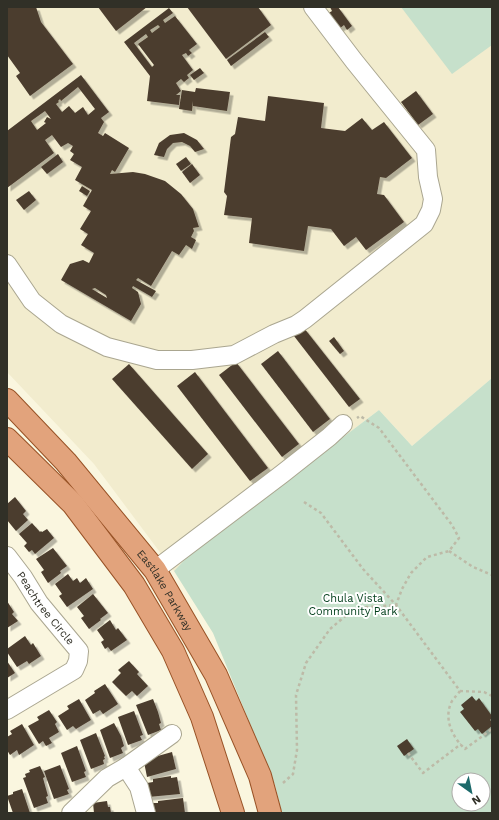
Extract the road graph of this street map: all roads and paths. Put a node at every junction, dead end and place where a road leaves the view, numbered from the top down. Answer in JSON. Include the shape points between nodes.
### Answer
{"nodes":[{"id":1,"x":313,"y":7,"type":"edge"},
{"id":2,"x":7,"y":264,"type":"edge"},
{"id":3,"x":7,"y":400,"type":"edge"},
{"id":4,"x":343,"y":424,"type":"joint"},
{"id":5,"x":7,"y":439,"type":"edge"},
{"id":6,"x":304,"y":502,"type":"dead end"},
{"id":7,"x":100,"y":538,"type":"junction"},
{"id":8,"x":449,"y":551,"type":"junction"},
{"id":9,"x":7,"y":556,"type":"edge"},
{"id":10,"x":155,"y":570,"type":"junction"},
{"id":11,"x":492,"y":575,"type":"edge"},
{"id":12,"x":396,"y":605,"type":"junction"},
{"id":13,"x":460,"y":691,"type":"junction"},
{"id":14,"x":492,"y":696,"type":"edge"},
{"id":15,"x":7,"y":710,"type":"edge"},
{"id":16,"x":492,"y":729,"type":"edge"},
{"id":17,"x":172,"y":734,"type":"dead end"},
{"id":18,"x":461,"y":744,"type":"junction"},
{"id":19,"x":408,"y":753,"type":"dead end"},
{"id":20,"x":126,"y":767,"type":"junction"},
{"id":21,"x":283,"y":783,"type":"dead end"},
{"id":22,"x":71,"y":813,"type":"edge"},
{"id":23,"x":146,"y":813,"type":"edge"},
{"id":24,"x":233,"y":813,"type":"edge"},
{"id":25,"x":270,"y":813,"type":"edge"}],
"edges":[{"from":1,"to":2,"type":"street","via":[[426,150],[433,199],[424,224],[296,325],[234,355],[192,360],[157,360],[112,348],[61,324],[32,301]]},
{"from":3,"to":10,"type":"main road","name":"Eastlake Parkway","via":[[66,462]]},
{"from":4,"to":8,"type":"path","via":[[360,416],[379,428],[456,532],[459,538]]},
{"from":4,"to":10,"type":"street"},
{"from":5,"to":7,"type":"main road","name":"Eastlake Parkway","via":[[73,504]]},
{"from":6,"to":12,"type":"path","via":[[321,513],[363,569]]},
{"from":7,"to":10,"type":"main road","via":[[117,540],[143,568]]},
{"from":7,"to":24,"type":"main road","name":"Eastlake Parkway","via":[[134,585],[173,651],[202,718]]},
{"from":8,"to":11,"type":"path","via":[[473,567]]},
{"from":8,"to":12,"type":"path","via":[[427,557],[412,573]]},
{"from":9,"to":15,"type":"street","name":"Peachtree Circle","via":[[39,603],[79,651],[74,670]]},
{"from":10,"to":25,"type":"main road","name":"Eastlake Parkway","via":[[216,675],[260,776]]},
{"from":12,"to":13,"type":"path"},
{"from":12,"to":21,"type":"path","via":[[367,606],[349,613],[330,629],[312,653],[306,663],[296,695],[297,750],[294,774]]},
{"from":13,"to":14,"type":"path","via":[[484,692]]},
{"from":13,"to":18,"type":"path","via":[[452,702],[448,725]]},
{"from":16,"to":18,"type":"path","via":[[465,749]]},
{"from":17,"to":20,"type":"street"},
{"from":18,"to":19,"type":"path","via":[[423,773]]},
{"from":20,"to":22,"type":"street","via":[[107,778]]},
{"from":20,"to":23,"type":"street","via":[[139,787]]}]}
